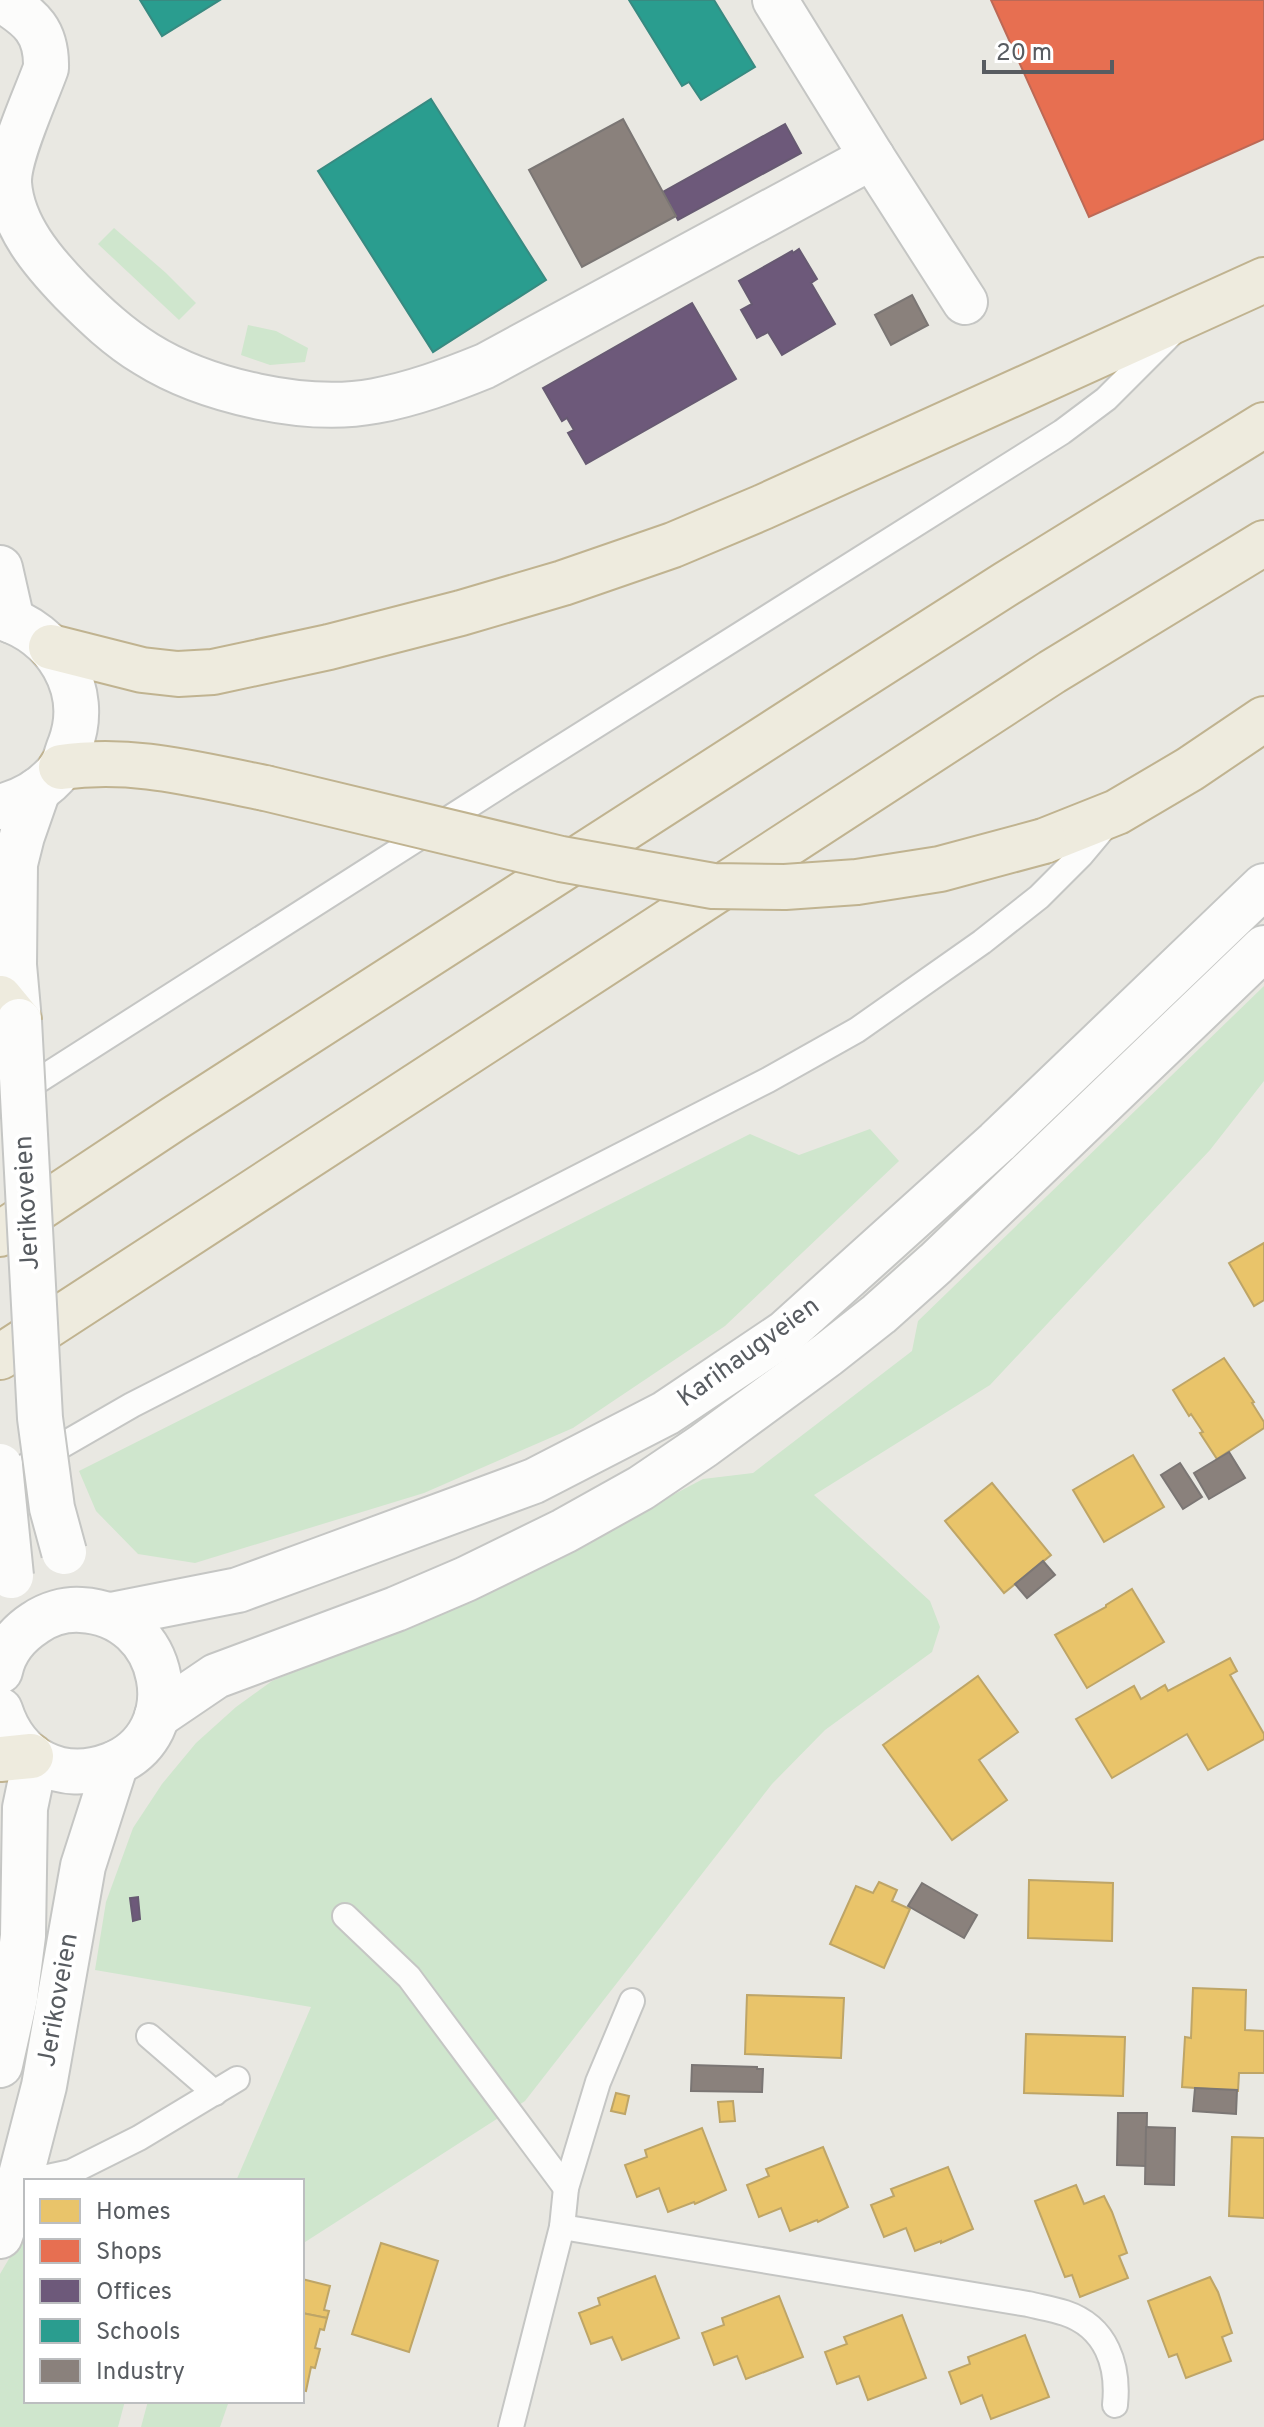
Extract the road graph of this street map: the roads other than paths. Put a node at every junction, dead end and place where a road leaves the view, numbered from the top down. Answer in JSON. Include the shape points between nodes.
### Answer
{"nodes":[{"id":1,"x":2,"y":0,"type":"edge"},
{"id":2,"x":775,"y":0,"type":"edge"},
{"id":3,"x":872,"y":157,"type":"junction"},
{"id":4,"x":1264,"y":280,"type":"edge"},
{"id":5,"x":965,"y":302,"type":"dead end"},
{"id":6,"x":1193,"y":312,"type":"junction"},
{"id":7,"x":1264,"y":425,"type":"edge"},
{"id":8,"x":1264,"y":543,"type":"edge"},
{"id":9,"x":0,"y":568,"type":"edge"},
{"id":10,"x":6,"y":619,"type":"edge"},
{"id":11,"x":51,"y":647,"type":"junction"},
{"id":12,"x":1264,"y":719,"type":"edge"},
{"id":13,"x":33,"y":788,"type":"edge"},
{"id":14,"x":1117,"y":812,"type":"junction"},
{"id":15,"x":1264,"y":886,"type":"edge"},
{"id":16,"x":1264,"y":948,"type":"edge"},
{"id":17,"x":11,"y":995,"type":"edge"},
{"id":18,"x":0,"y":1105,"type":"edge"},
{"id":19,"x":0,"y":1234,"type":"edge"},
{"id":20,"x":0,"y":1357,"type":"edge"},
{"id":21,"x":0,"y":1466,"type":"edge"},
{"id":22,"x":0,"y":1481,"type":"edge"},
{"id":23,"x":102,"y":1613,"type":"junction"},
{"id":24,"x":5,"y":1659,"type":"edge"},
{"id":25,"x":0,"y":1710,"type":"edge"},
{"id":26,"x":157,"y":1716,"type":"junction"},
{"id":27,"x":22,"y":1758,"type":"edge"},
{"id":28,"x":116,"y":1763,"type":"junction"},
{"id":29,"x":345,"y":1916,"type":"dead end"},
{"id":30,"x":632,"y":2001,"type":"dead end"},
{"id":31,"x":149,"y":2036,"type":"dead end"},
{"id":32,"x":0,"y":2065,"type":"edge"},
{"id":33,"x":237,"y":2079,"type":"dead end"},
{"id":34,"x":215,"y":2093,"type":"junction"},
{"id":35,"x":21,"y":2175,"type":"junction"},
{"id":36,"x":566,"y":2188,"type":"junction"},
{"id":37,"x":562,"y":2227,"type":"junction"},
{"id":38,"x":0,"y":2236,"type":"edge"},
{"id":39,"x":1115,"y":2405,"type":"dead end"},
{"id":40,"x":511,"y":2427,"type":"edge"}],
"edges":[{"from":1,"to":3,"type":"main road","via":[[26,15],[41,34],[46,53],[46,68],[12,158],[9,181],[21,225],[47,266],[100,321],[146,355],[199,381],[281,402],[372,402],[425,390],[485,366]]},
{"from":2,"to":3,"type":"main road"},
{"from":3,"to":5,"type":"main road"},
{"from":4,"to":6,"type":"highway"},
{"from":6,"to":11,"type":"highway","via":[[763,507],[563,583],[329,647],[213,672],[142,670]]},
{"from":6,"to":18,"type":"lane","via":[[1106,399],[1062,432]]},
{"from":7,"to":19,"type":"highway","via":[[879,665]]},
{"from":8,"to":20,"type":"highway","via":[[1052,672]]},
{"from":9,"to":10,"type":"main road","name":"Jerikoveien"},
{"from":10,"to":11,"type":"main road","name":"Jerikoveien","via":[[27,627]]},
{"from":11,"to":13,"type":"main road","name":"Jerikoveien","via":[[65,665],[77,710],[74,733]]},
{"from":12,"to":14,"type":"highway"},
{"from":13,"to":14,"type":"highway","bridge":true,"via":[[118,763],[162,767],[561,859],[713,886],[857,882],[940,869],[1044,841]]},
{"from":13,"to":17,"type":"main road","name":"Jerikoveien","via":[[15,864]]},
{"from":14,"to":22,"type":"lane","via":[[1039,897],[857,1030],[132,1405]]},
{"from":15,"to":23,"type":"main road","name":"Karihaugveien","via":[[997,1142],[785,1333],[666,1413],[534,1481],[238,1590]]},
{"from":16,"to":26,"type":"main road","name":"Karihaugveien","via":[[925,1273],[827,1355],[703,1446],[564,1531],[396,1609],[216,1676]]},
{"from":17,"to":23,"type":"main road","name":"Jerikoveien","bridge":true,"via":[[40,1418],[52,1508],[64,1552]]},
{"from":21,"to":24,"type":"main road","bridge":true,"via":[[11,1576]]},
{"from":23,"to":24,"type":"main road","via":[[74,1609],[46,1617],[22,1631]]},
{"from":23,"to":26,"type":"main road","name":"Jerikoveien","via":[[132,1628],[148,1646],[158,1668]]},
{"from":25,"to":27,"type":"main road"},
{"from":26,"to":28,"type":"main road","name":"Jerikoveien","via":[[141,1743]]},
{"from":27,"to":28,"type":"main road","name":"Jerikoveien","via":[[75,1773]]},
{"from":27,"to":32,"type":"main road","name":"Jerikoveien","via":[[23,1936]]},
{"from":28,"to":35,"type":"main road","name":"Jerikoveien","via":[[83,1866],[44,2086]]},
{"from":29,"to":36,"type":"lane","via":[[409,1977]]},
{"from":30,"to":36,"type":"lane","via":[[598,2082]]},
{"from":31,"to":34,"type":"lane"},
{"from":33,"to":34,"type":"lane"},
{"from":34,"to":35,"type":"lane","via":[[71,2172],[43,2178]]},
{"from":35,"to":38,"type":"main road","name":"Jerikoveien"},
{"from":36,"to":37,"type":"lane"},
{"from":37,"to":39,"type":"lane","via":[[1067,2313],[1097,2334],[1108,2351],[1116,2377]]},
{"from":37,"to":40,"type":"lane"}]}
